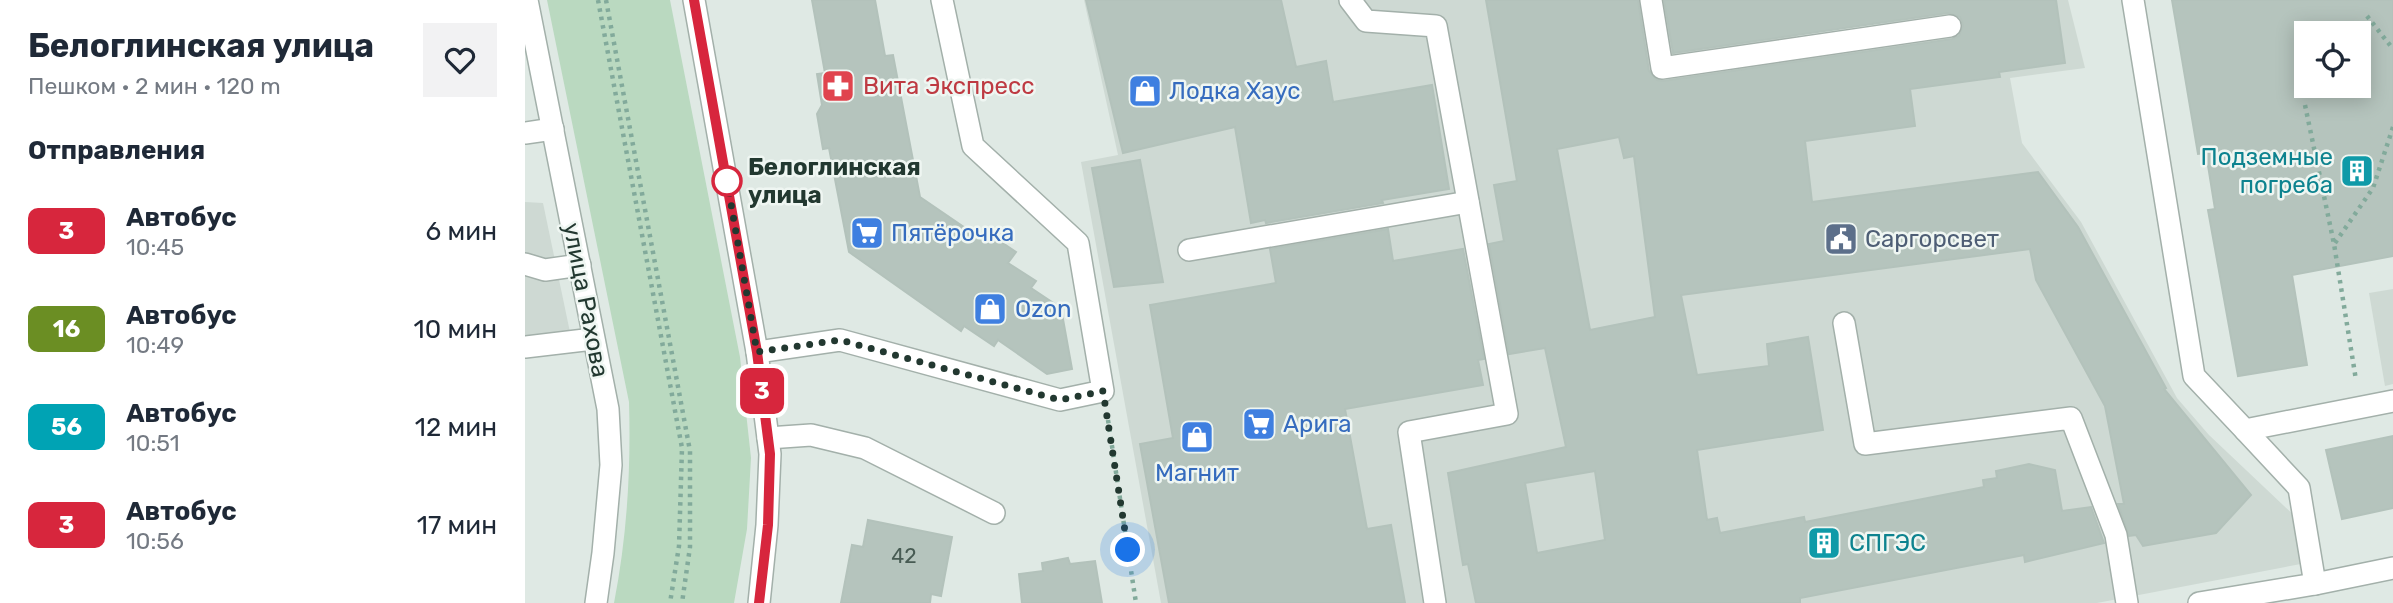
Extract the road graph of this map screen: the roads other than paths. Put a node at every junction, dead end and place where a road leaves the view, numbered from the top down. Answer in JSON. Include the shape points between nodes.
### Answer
{"nodes":[{"id":1,"x":527,"y":0,"type":"edge"},
{"id":2,"x":694,"y":0,"type":"edge"},
{"id":3,"x":942,"y":0,"type":"edge"},
{"id":4,"x":1350,"y":0,"type":"edge"},
{"id":5,"x":1651,"y":0,"type":"edge"},
{"id":6,"x":2133,"y":0,"type":"edge"},
{"id":7,"x":1949,"y":26,"type":"dead end"},
{"id":8,"x":553,"y":129,"type":"junction"},
{"id":9,"x":525,"y":133,"type":"edge"},
{"id":10,"x":1468,"y":202,"type":"junction"},
{"id":11,"x":1189,"y":250,"type":"dead end"},
{"id":12,"x":525,"y":264,"type":"edge"},
{"id":13,"x":580,"y":265,"type":"junction"},
{"id":14,"x":1845,"y":323,"type":"dead end"},
{"id":15,"x":593,"y":339,"type":"junction"},
{"id":16,"x":525,"y":347,"type":"edge"},
{"id":17,"x":757,"y":352,"type":"junction"},
{"id":18,"x":2393,"y":401,"type":"edge"},
{"id":19,"x":2245,"y":430,"type":"junction"},
{"id":20,"x":768,"y":438,"type":"junction"},
{"id":21,"x":994,"y":513,"type":"dead end"},
{"id":22,"x":2393,"y":568,"type":"edge"},
{"id":23,"x":2315,"y":584,"type":"junction"},
{"id":24,"x":596,"y":603,"type":"edge"},
{"id":25,"x":759,"y":603,"type":"edge"},
{"id":26,"x":1435,"y":603,"type":"edge"},
{"id":27,"x":2127,"y":603,"type":"edge"},
{"id":28,"x":2200,"y":603,"type":"edge"}],
"edges":[{"from":1,"to":8,"type":"street","name":"улица Рахова"},
{"from":2,"to":17,"type":"street"},
{"from":3,"to":17,"type":"street","via":[[973,146],[1078,243],[1103,391],[1060,400],[840,340]]},
{"from":4,"to":10,"type":"street","via":[[1366,21],[1436,26]]},
{"from":5,"to":7,"type":"street","via":[[1662,68]]},
{"from":6,"to":19,"type":"street","via":[[2193,376]]},
{"from":8,"to":9,"type":"street"},
{"from":8,"to":13,"type":"street","name":"улица Рахова"},
{"from":10,"to":11,"type":"street"},
{"from":10,"to":26,"type":"street","via":[[1507,414],[1409,432]]},
{"from":12,"to":13,"type":"street","via":[[545,270]]},
{"from":13,"to":15,"type":"street","name":"улица Рахова"},
{"from":14,"to":27,"type":"street","via":[[1865,444],[2071,418],[2116,535]]},
{"from":15,"to":16,"type":"street"},
{"from":15,"to":24,"type":"street","name":"улица Рахова","via":[[608,409],[611,465]]},
{"from":17,"to":20,"type":"street"},
{"from":18,"to":19,"type":"street"},
{"from":19,"to":23,"type":"street","via":[[2299,488]]},
{"from":20,"to":21,"type":"street","via":[[811,435],[865,448]]},
{"from":20,"to":25,"type":"street","via":[[768,525]]},
{"from":22,"to":23,"type":"street"},
{"from":23,"to":28,"type":"street"}]}
